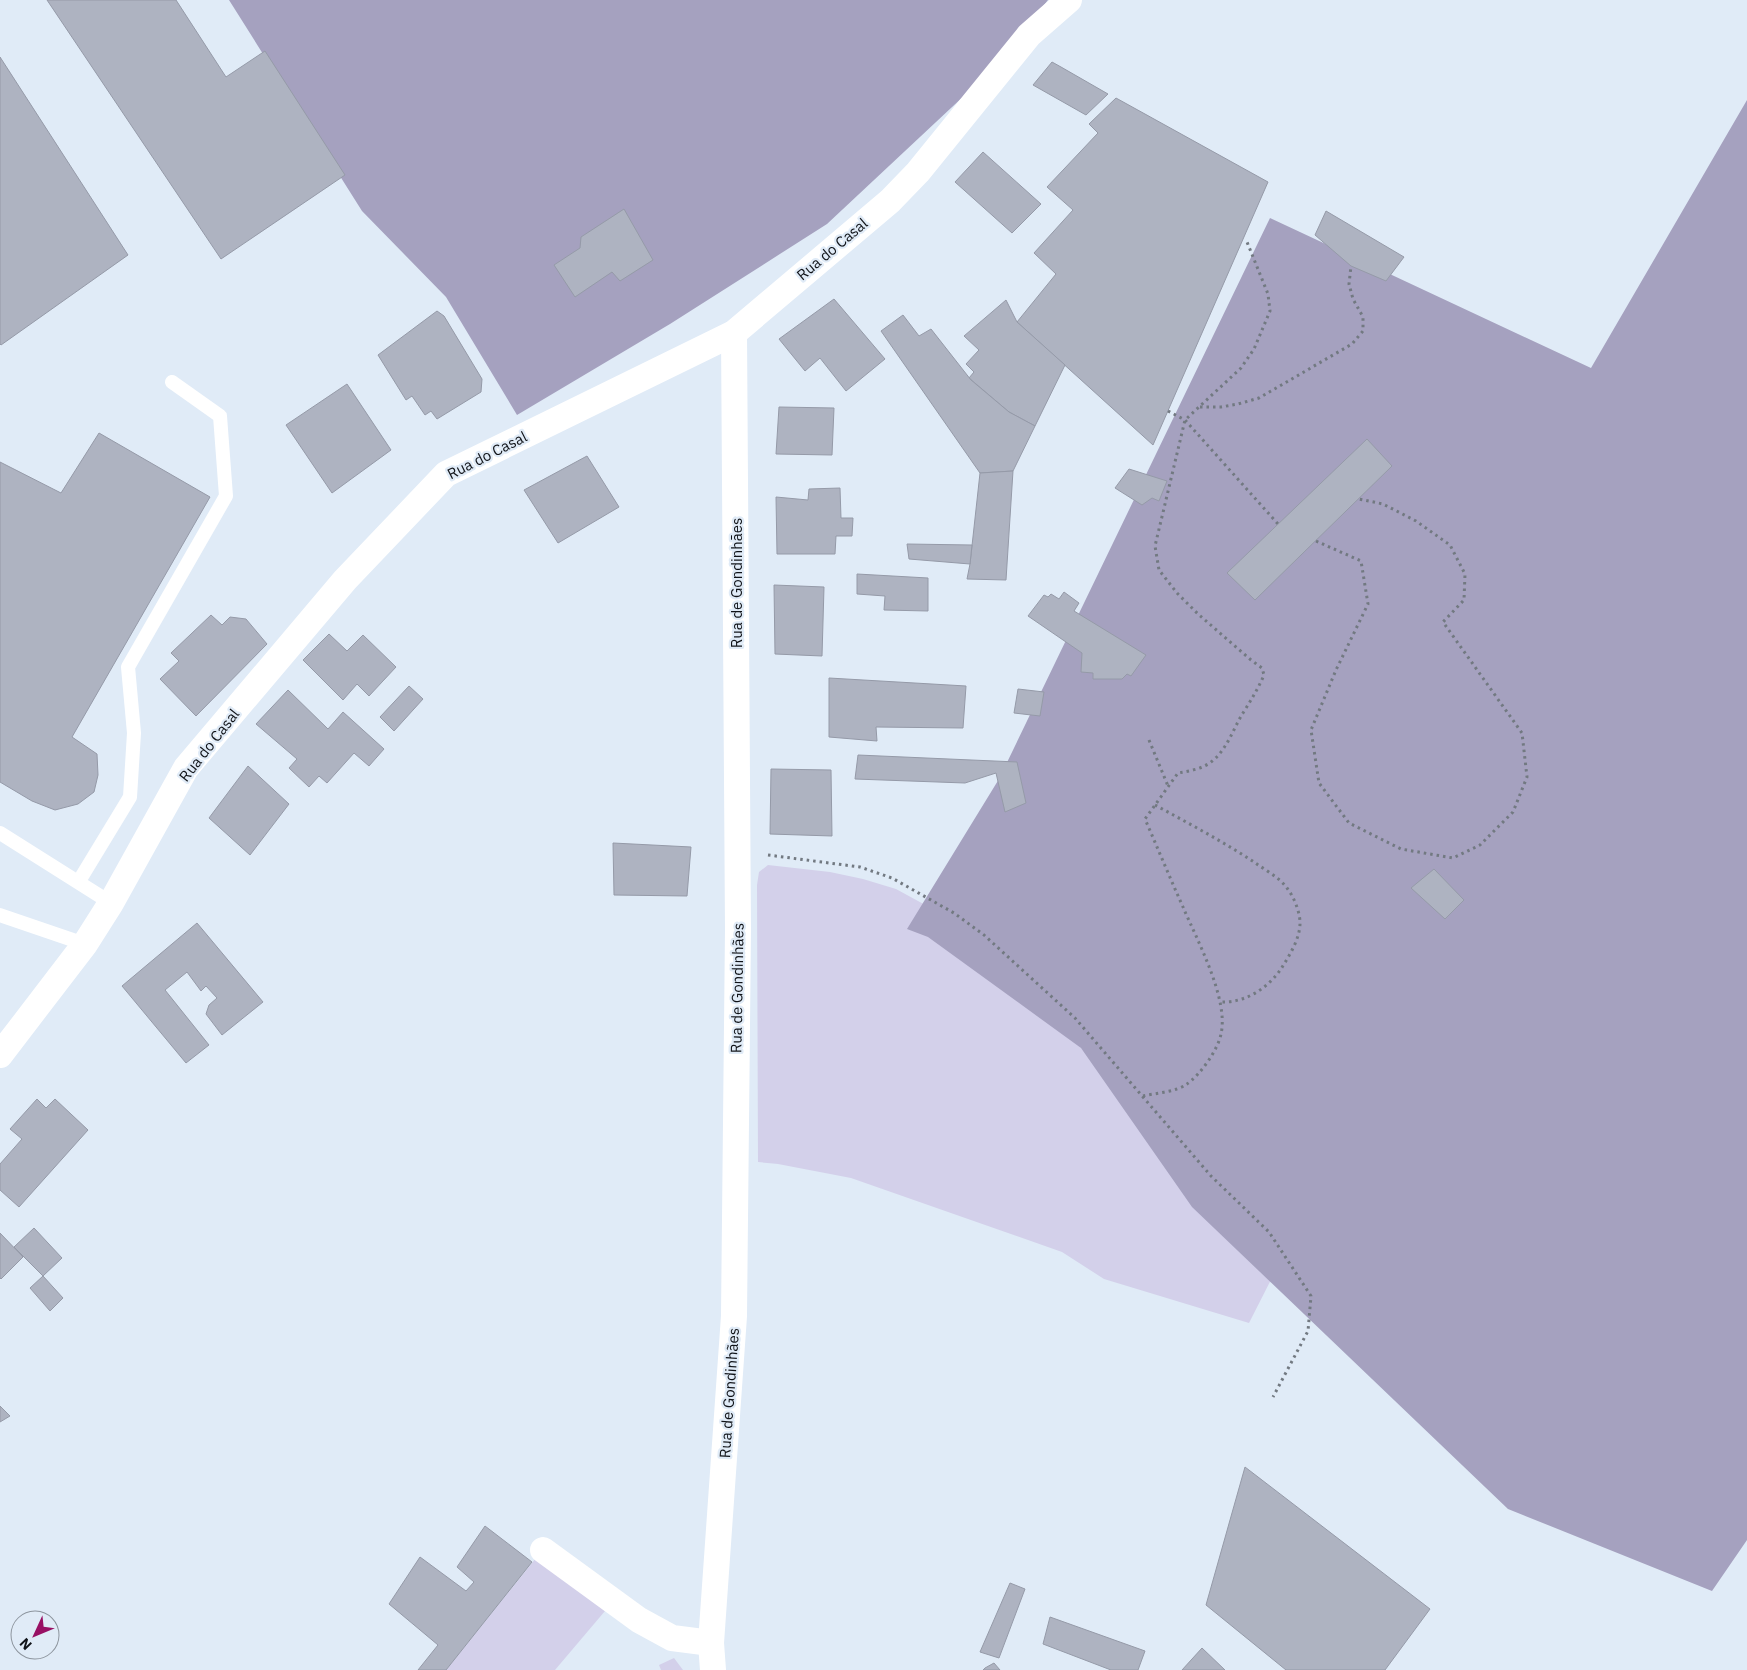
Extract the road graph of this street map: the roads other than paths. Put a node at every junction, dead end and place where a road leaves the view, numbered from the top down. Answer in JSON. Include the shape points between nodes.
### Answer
{"nodes":[{"id":1,"x":1069,"y":0,"type":"edge"},
{"id":2,"x":734,"y":333,"type":"junction"},
{"id":3,"x":172,"y":382,"type":"dead end"},
{"id":4,"x":0,"y":833,"type":"edge"},
{"id":5,"x":79,"y":881,"type":"junction"},
{"id":6,"x":111,"y":903,"type":"junction"},
{"id":7,"x":0,"y":915,"type":"edge"},
{"id":8,"x":85,"y":944,"type":"junction"},
{"id":9,"x":0,"y":1055,"type":"edge"},
{"id":10,"x":543,"y":1550,"type":"dead end"},
{"id":11,"x":711,"y":1643,"type":"junction"},
{"id":12,"x":713,"y":1670,"type":"edge"}],
"edges":[{"from":1,"to":2,"type":"street","name":"Rua do Casal","via":[[1030,35],[918,172],[890,201]]},
{"from":2,"to":6,"type":"street","name":"Rua do Casal","via":[[446,474],[345,580],[186,768]]},
{"from":2,"to":11,"type":"street","name":"Rua de Gondinhães","via":[[738,855],[734,1316]]},
{"from":3,"to":5,"type":"lane","via":[[220,416],[226,496],[128,667],[134,734],[130,797]]},
{"from":4,"to":5,"type":"lane"},
{"from":5,"to":6,"type":"lane"},
{"from":6,"to":8,"type":"street","name":"Rua do Casal"},
{"from":7,"to":8,"type":"lane"},
{"from":8,"to":9,"type":"street","name":"Rua do Casal"},
{"from":10,"to":11,"type":"street","via":[[640,1620],[672,1638]]},
{"from":11,"to":12,"type":"street","name":"Rua de Gondinhães"}]}
